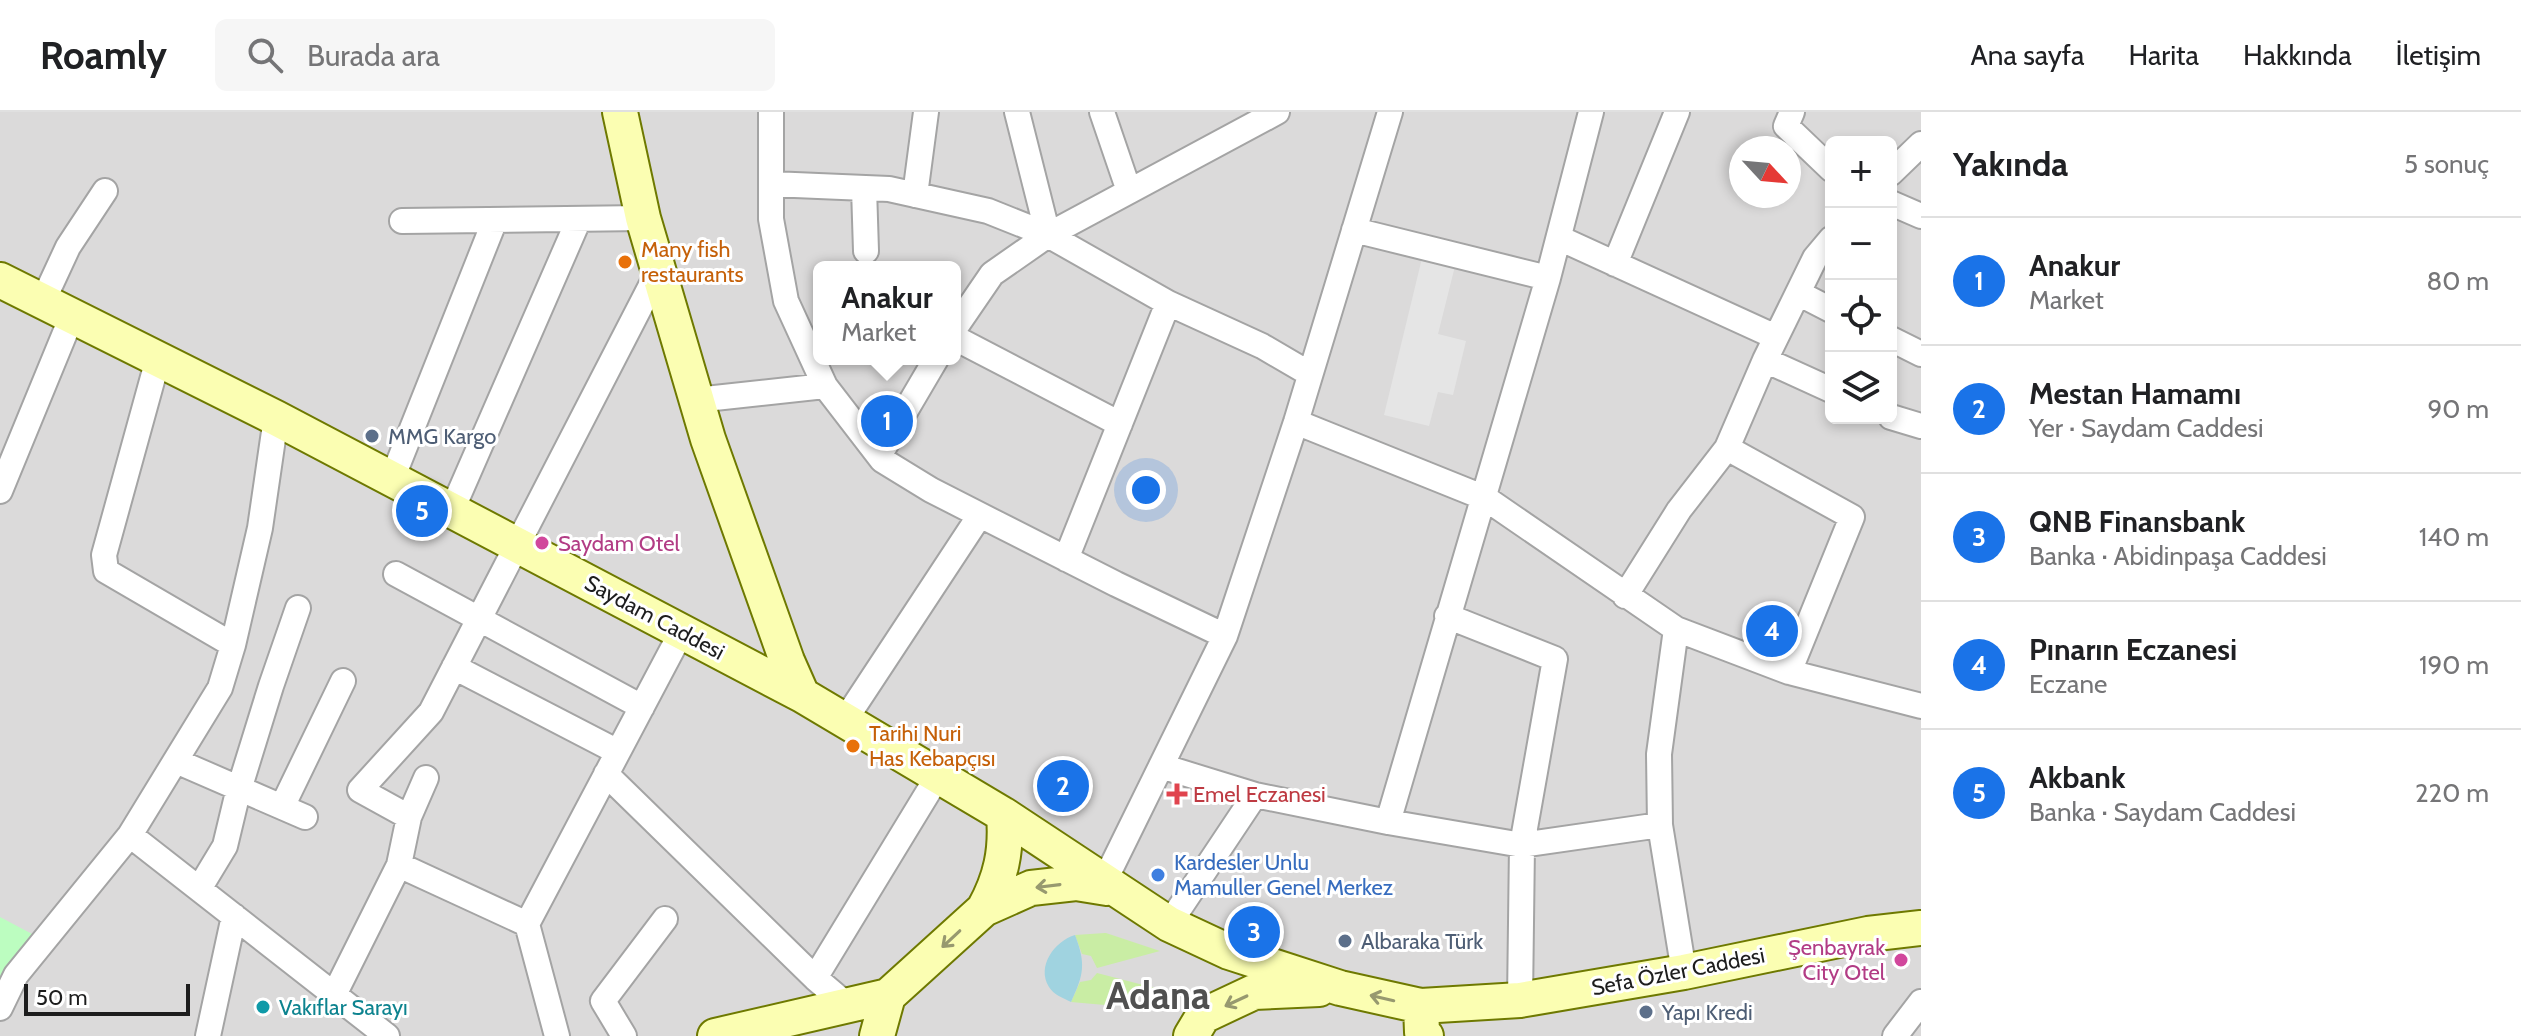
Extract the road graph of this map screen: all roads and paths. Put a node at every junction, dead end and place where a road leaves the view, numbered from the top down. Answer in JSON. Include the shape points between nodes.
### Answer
{"nodes":[{"id":1,"x":620,"y":112,"type":"edge"},
{"id":2,"x":771,"y":112,"type":"edge"},
{"id":3,"x":926,"y":112,"type":"edge"},
{"id":4,"x":1017,"y":112,"type":"edge"},
{"id":5,"x":1102,"y":112,"type":"edge"},
{"id":6,"x":1277,"y":112,"type":"edge"},
{"id":7,"x":1390,"y":112,"type":"edge"},
{"id":8,"x":1591,"y":112,"type":"edge"},
{"id":9,"x":1677,"y":112,"type":"edge"},
{"id":10,"x":1792,"y":112,"type":"edge"},
{"id":11,"x":1921,"y":144,"type":"edge"},
{"id":12,"x":1825,"y":163,"type":"edge"},
{"id":13,"x":1897,"y":167,"type":"edge"},
{"id":14,"x":771,"y":184,"type":"junction"},
{"id":15,"x":864,"y":188,"type":"junction"},
{"id":16,"x":105,"y":191,"type":"dead end"},
{"id":17,"x":1129,"y":191,"type":"junction"},
{"id":18,"x":915,"y":195,"type":"junction"},
{"id":19,"x":1897,"y":206,"type":"edge"},
{"id":20,"x":1921,"y":216,"type":"edge"},
{"id":21,"x":643,"y":218,"type":"junction"},
{"id":22,"x":579,"y":219,"type":"junction"},
{"id":23,"x":495,"y":220,"type":"junction"},
{"id":24,"x":402,"y":221,"type":"dead end"},
{"id":25,"x":1354,"y":230,"type":"junction"},
{"id":26,"x":1048,"y":235,"type":"junction"},
{"id":27,"x":1559,"y":238,"type":"junction"},
{"id":28,"x":1825,"y":246,"type":"edge"},
{"id":29,"x":866,"y":251,"type":"dead end"},
{"id":30,"x":1615,"y":264,"type":"junction"},
{"id":31,"x":658,"y":272,"type":"junction"},
{"id":32,"x":1548,"y":278,"type":"junction"},
{"id":33,"x":0,"y":280,"type":"edge"},
{"id":34,"x":1798,"y":293,"type":"junction"},
{"id":35,"x":1168,"y":303,"type":"junction"},
{"id":36,"x":1825,"y":307,"type":"edge"},
{"id":37,"x":57,"y":309,"type":"junction"},
{"id":38,"x":961,"y":319,"type":"edge"},
{"id":39,"x":1776,"y":337,"type":"junction"},
{"id":40,"x":961,"y":341,"type":"edge"},
{"id":41,"x":1897,"y":342,"type":"edge"},
{"id":42,"x":1921,"y":354,"type":"edge"},
{"id":43,"x":158,"y":359,"type":"junction"},
{"id":44,"x":813,"y":360,"type":"edge"},
{"id":45,"x":1765,"y":360,"type":"junction"},
{"id":46,"x":815,"y":365,"type":"edge"},
{"id":47,"x":932,"y":365,"type":"edge"},
{"id":48,"x":1310,"y":374,"type":"junction"},
{"id":49,"x":825,"y":386,"type":"junction"},
{"id":50,"x":1825,"y":387,"type":"edge"},
{"id":51,"x":696,"y":400,"type":"junction"},
{"id":52,"x":276,"y":418,"type":"junction"},
{"id":53,"x":1897,"y":419,"type":"edge"},
{"id":54,"x":1296,"y":422,"type":"junction"},
{"id":55,"x":1120,"y":424,"type":"junction"},
{"id":56,"x":1921,"y":426,"type":"edge"},
{"id":57,"x":1727,"y":448,"type":"junction"},
{"id":58,"x":879,"y":456,"type":"junction"},
{"id":59,"x":392,"y":479,"type":"junction"},
{"id":60,"x":0,"y":491,"type":"edge"},
{"id":61,"x":1485,"y":498,"type":"junction"},
{"id":62,"x":452,"y":510,"type":"junction"},
{"id":63,"x":980,"y":515,"type":"junction"},
{"id":64,"x":518,"y":545,"type":"junction"},
{"id":65,"x":1066,"y":559,"type":"junction"},
{"id":66,"x":396,"y":574,"type":"dead end"},
{"id":67,"x":1625,"y":596,"type":"junction"},
{"id":68,"x":298,"y":608,"type":"dead end"},
{"id":69,"x":1447,"y":616,"type":"junction"},
{"id":70,"x":479,"y":617,"type":"junction"},
{"id":71,"x":1676,"y":629,"type":"junction"},
{"id":72,"x":682,"y":631,"type":"junction"},
{"id":73,"x":1225,"y":636,"type":"junction"},
{"id":74,"x":233,"y":645,"type":"junction"},
{"id":75,"x":454,"y":667,"type":"junction"},
{"id":76,"x":1789,"y":672,"type":"junction"},
{"id":77,"x":343,"y":681,"type":"dead end"},
{"id":78,"x":802,"y":695,"type":"junction"},
{"id":79,"x":1921,"y":706,"type":"edge"},
{"id":80,"x":642,"y":707,"type":"junction"},
{"id":81,"x":845,"y":720,"type":"junction"},
{"id":82,"x":176,"y":761,"type":"junction"},
{"id":83,"x":612,"y":763,"type":"junction"},
{"id":84,"x":1161,"y":766,"type":"junction"},
{"id":85,"x":938,"y":776,"type":"junction"},
{"id":86,"x":426,"y":778,"type":"dead end"},
{"id":87,"x":239,"y":789,"type":"junction"},
{"id":88,"x":1255,"y":795,"type":"junction"},
{"id":89,"x":282,"y":807,"type":"junction"},
{"id":90,"x":1004,"y":815,"type":"junction"},
{"id":91,"x":305,"y":817,"type":"dead end"},
{"id":92,"x":409,"y":817,"type":"junction"},
{"id":93,"x":1388,"y":822,"type":"junction"},
{"id":94,"x":1660,"y":825,"type":"junction"},
{"id":95,"x":130,"y":835,"type":"junction"},
{"id":96,"x":1522,"y":845,"type":"junction"},
{"id":97,"x":399,"y":865,"type":"junction"},
{"id":98,"x":1110,"y":886,"type":"junction"},
{"id":99,"x":199,"y":889,"type":"junction"},
{"id":100,"x":1921,"y":901,"type":"edge"},
{"id":101,"x":984,"y":909,"type":"junction"},
{"id":102,"x":234,"y":916,"type":"junction"},
{"id":103,"x":665,"y":919,"type":"dead end"},
{"id":104,"x":527,"y":924,"type":"junction"},
{"id":105,"x":1169,"y":924,"type":"junction"},
{"id":106,"x":1921,"y":928,"type":"edge"},
{"id":107,"x":1868,"y":934,"type":"junction"},
{"id":108,"x":1684,"y":972,"type":"junction"},
{"id":109,"x":815,"y":978,"type":"junction"},
{"id":110,"x":1340,"y":988,"type":"junction"},
{"id":111,"x":334,"y":995,"type":"junction"},
{"id":112,"x":888,"y":996,"type":"junction"},
{"id":113,"x":1504,"y":1002,"type":"junction"},
{"id":114,"x":848,"y":1006,"type":"junction"},
{"id":115,"x":0,"y":1008,"type":"edge"},
{"id":116,"x":1423,"y":1021,"type":"edge"},
{"id":117,"x":208,"y":1036,"type":"edge"},
{"id":118,"x":387,"y":1036,"type":"edge"},
{"id":119,"x":557,"y":1036,"type":"edge"},
{"id":120,"x":624,"y":1036,"type":"edge"},
{"id":121,"x":715,"y":1036,"type":"edge"},
{"id":122,"x":877,"y":1036,"type":"edge"},
{"id":123,"x":1191,"y":1036,"type":"edge"}],
"edges":[{"from":1,"to":21,"type":"main road"},
{"from":2,"to":14,"type":"street"},
{"from":3,"to":18,"type":"street"},
{"from":4,"to":26,"type":"street"},
{"from":5,"to":17,"type":"street"},
{"from":6,"to":17,"type":"street"},
{"from":7,"to":25,"type":"street"},
{"from":8,"to":27,"type":"street"},
{"from":9,"to":30,"type":"street"},
{"from":10,"to":12,"type":"street","via":[[1786,126]]},
{"from":11,"to":13,"type":"street"},
{"from":14,"to":15,"type":"street"},
{"from":14,"to":44,"type":"street","via":[[771,219],[786,301]]},
{"from":15,"to":18,"type":"street"},
{"from":15,"to":29,"type":"street"},
{"from":16,"to":37,"type":"street","via":[[68,247]]},
{"from":17,"to":26,"type":"street"},
{"from":18,"to":26,"type":"street","via":[[988,211]]},
{"from":19,"to":20,"type":"street"},
{"from":21,"to":22,"type":"street"},
{"from":21,"to":31,"type":"main road"},
{"from":22,"to":23,"type":"street"},
{"from":22,"to":62,"type":"street"},
{"from":23,"to":24,"type":"street"},
{"from":23,"to":59,"type":"street"},
{"from":25,"to":32,"type":"street"},
{"from":25,"to":48,"type":"street"},
{"from":26,"to":35,"type":"street"},
{"from":26,"to":38,"type":"street","via":[[992,274]]},
{"from":27,"to":30,"type":"street"},
{"from":27,"to":32,"type":"street"},
{"from":28,"to":34,"type":"street"},
{"from":30,"to":39,"type":"street"},
{"from":31,"to":51,"type":"main road"},
{"from":31,"to":64,"type":"street"},
{"from":32,"to":61,"type":"street"},
{"from":33,"to":37,"type":"main road","name":"Saydam Caddesi"},
{"from":34,"to":36,"type":"street"},
{"from":34,"to":39,"type":"street"},
{"from":35,"to":48,"type":"street"},
{"from":35,"to":55,"type":"street"},
{"from":37,"to":43,"type":"main road","name":"Saydam Caddesi"},
{"from":37,"to":60,"type":"street"},
{"from":39,"to":45,"type":"street"},
{"from":40,"to":55,"type":"street"},
{"from":41,"to":42,"type":"street"},
{"from":43,"to":52,"type":"main road","name":"Saydam Caddesi"},
{"from":43,"to":74,"type":"street","via":[[104,555],[106,571]]},
{"from":45,"to":50,"type":"street"},
{"from":45,"to":57,"type":"street"},
{"from":46,"to":49,"type":"street"},
{"from":47,"to":58,"type":"street"},
{"from":48,"to":54,"type":"street"},
{"from":49,"to":51,"type":"street"},
{"from":49,"to":58,"type":"street"},
{"from":51,"to":78,"type":"main road"},
{"from":52,"to":59,"type":"main road","name":"Saydam Caddesi"},
{"from":52,"to":74,"type":"street","via":[[260,528]]},
{"from":53,"to":56,"type":"street"},
{"from":54,"to":61,"type":"street"},
{"from":54,"to":73,"type":"street"},
{"from":55,"to":65,"type":"street"},
{"from":57,"to":67,"type":"street","via":[[1679,510]]},
{"from":57,"to":76,"type":"street","via":[[1852,517]]},
{"from":58,"to":63,"type":"street"},
{"from":59,"to":62,"type":"main road","name":"Saydam Caddesi"},
{"from":61,"to":67,"type":"street"},
{"from":61,"to":69,"type":"street"},
{"from":62,"to":64,"type":"main road","name":"Saydam Caddesi"},
{"from":63,"to":65,"type":"street"},
{"from":63,"to":81,"type":"street"},
{"from":64,"to":70,"type":"street"},
{"from":64,"to":72,"type":"main road","name":"Saydam Caddesi"},
{"from":65,"to":73,"type":"street"},
{"from":66,"to":70,"type":"street"},
{"from":67,"to":71,"type":"street"},
{"from":68,"to":87,"type":"street"},
{"from":69,"to":93,"type":"street"},
{"from":69,"to":96,"type":"street","via":[[1555,659]]},
{"from":70,"to":75,"type":"street"},
{"from":70,"to":80,"type":"street"},
{"from":71,"to":76,"type":"street"},
{"from":71,"to":94,"type":"street","via":[[1659,754]]},
{"from":72,"to":78,"type":"main road","name":"Saydam Caddesi"},
{"from":72,"to":80,"type":"street"},
{"from":73,"to":84,"type":"street"},
{"from":74,"to":82,"type":"street","via":[[220,688]]},
{"from":75,"to":83,"type":"street"},
{"from":75,"to":92,"type":"street","via":[[431,712],[360,790]]},
{"from":76,"to":79,"type":"street"},
{"from":77,"to":89,"type":"street"},
{"from":78,"to":81,"type":"main road","name":"Saydam Caddesi"},
{"from":80,"to":83,"type":"street"},
{"from":81,"to":85,"type":"main road","name":"Saydam Caddesi"},
{"from":82,"to":87,"type":"street"},
{"from":82,"to":95,"type":"street"},
{"from":83,"to":104,"type":"street"},
{"from":83,"to":109,"type":"street"},
{"from":84,"to":88,"type":"street"},
{"from":84,"to":98,"type":"street"},
{"from":85,"to":90,"type":"main road","name":"Saydam Caddesi"},
{"from":85,"to":109,"type":"street"},
{"from":86,"to":92,"type":"street"},
{"from":87,"to":89,"type":"street"},
{"from":87,"to":99,"type":"street","via":[[225,846]]},
{"from":88,"to":93,"type":"street"},
{"from":88,"to":105,"type":"street"},
{"from":89,"to":91,"type":"street"},
{"from":90,"to":98,"type":"main road","name":"Saydam Caddesi"},
{"from":90,"to":101,"type":"main road","via":[[1005,855]]},
{"from":92,"to":97,"type":"street"},
{"from":93,"to":96,"type":"street"},
{"from":94,"to":96,"type":"street"},
{"from":94,"to":108,"type":"street"},
{"from":95,"to":99,"type":"street"},
{"from":95,"to":115,"type":"street","via":[[16,975]]},
{"from":96,"to":113,"type":"street"},
{"from":97,"to":104,"type":"street"},
{"from":97,"to":111,"type":"street"},
{"from":98,"to":101,"type":"main road","one_way":true,"via":[[1051,884]]},
{"from":98,"to":105,"type":"main road","name":"Saydam Caddesi"},
{"from":99,"to":102,"type":"street"},
{"from":100,"to":107,"type":"main road","name":"Sefa Özler Caddesi"},
{"from":101,"to":112,"type":"main road","one_way":true},
{"from":102,"to":111,"type":"street"},
{"from":102,"to":117,"type":"street"},
{"from":103,"to":120,"type":"street","via":[[603,1001]]},
{"from":104,"to":119,"type":"street"},
{"from":105,"to":110,"type":"main road","name":"Saydam Caddesi","via":[[1229,952]]},
{"from":106,"to":107,"type":"main road","name":"Sefa Özler Caddesi"},
{"from":107,"to":108,"type":"main road","name":"Sefa Özler Caddesi"},
{"from":108,"to":113,"type":"main road","name":"Sefa Özler Caddesi"},
{"from":109,"to":114,"type":"street"},
{"from":116,"to":110,"type":"main road","name":"Sefa Özler Caddesi","one_way":true},
{"from":110,"to":123,"type":"main road","one_way":true,"via":[[1254,992],[1203,1016]]},
{"from":111,"to":118,"type":"street"},
{"from":112,"to":114,"type":"main road"},
{"from":112,"to":122,"type":"main road"},
{"from":113,"to":116,"type":"main road","name":"Sefa Özler Caddesi"},
{"from":114,"to":121,"type":"main road"}]}
